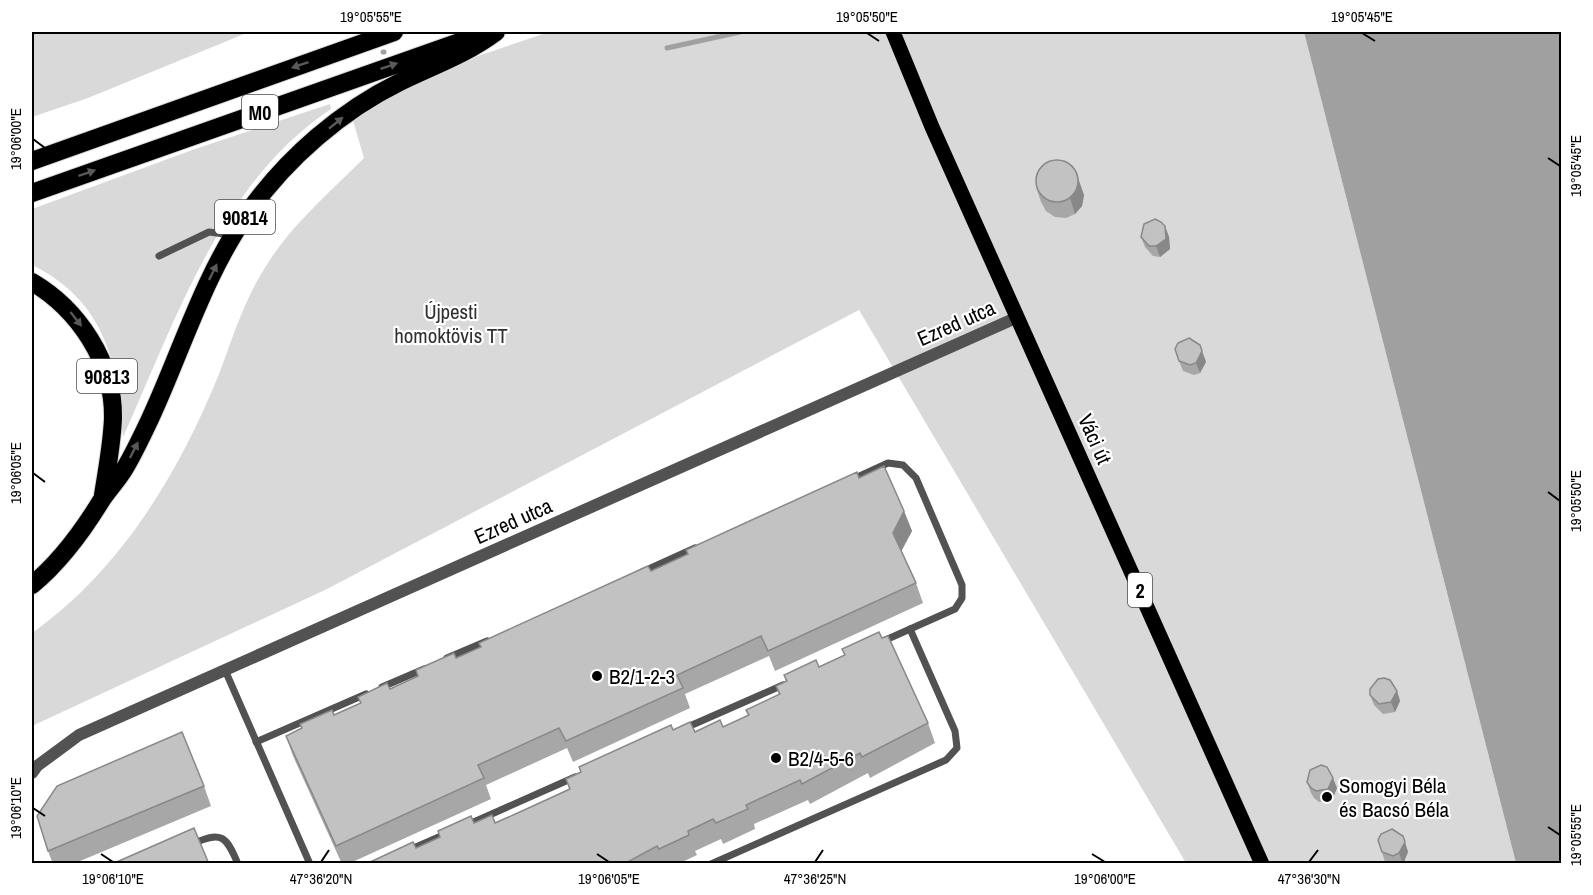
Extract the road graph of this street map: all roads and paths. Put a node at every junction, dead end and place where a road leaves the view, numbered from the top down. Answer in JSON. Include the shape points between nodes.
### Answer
{"nodes":[{"id":1,"x":394,"y":32,"type":"edge"},
{"id":2,"x":489,"y":32,"type":"edge"},
{"id":3,"x":496,"y":32,"type":"edge"},
{"id":4,"x":893,"y":32,"type":"edge"},
{"id":5,"x":32,"y":159,"type":"edge"},
{"id":6,"x":32,"y":193,"type":"edge"},
{"id":7,"x":233,"y":236,"type":"junction"},
{"id":8,"x":159,"y":256,"type":"dead end"},
{"id":9,"x":32,"y":282,"type":"edge"},
{"id":10,"x":1018,"y":317,"type":"junction"},
{"id":11,"x":847,"y":481,"type":"edge"},
{"id":12,"x":103,"y":499,"type":"junction"},
{"id":13,"x":708,"y":543,"type":"edge"},
{"id":14,"x":633,"y":576,"type":"edge"},
{"id":15,"x":32,"y":585,"type":"edge"},
{"id":16,"x":910,"y":629,"type":"junction"},
{"id":17,"x":495,"y":637,"type":"edge"},
{"id":18,"x":878,"y":643,"type":"edge"},
{"id":19,"x":442,"y":660,"type":"edge"},
{"id":20,"x":431,"y":665,"type":"edge"},
{"id":21,"x":225,"y":670,"type":"junction"},
{"id":22,"x":791,"y":681,"type":"edge"},
{"id":23,"x":672,"y":734,"type":"edge"},
{"id":24,"x":256,"y":742,"type":"junction"},
{"id":25,"x":585,"y":772,"type":"edge"},
{"id":26,"x":32,"y":773,"type":"edge"},
{"id":27,"x":180,"y":850,"type":"edge"},
{"id":28,"x":401,"y":854,"type":"edge"},
{"id":29,"x":238,"y":864,"type":"edge"},
{"id":30,"x":310,"y":864,"type":"edge"},
{"id":31,"x":711,"y":864,"type":"edge"},
{"id":32,"x":1262,"y":864,"type":"edge"}],
"edges":[{"from":1,"to":5,"type":"highway","number":"M0","one_way":true},
{"from":6,"to":2,"type":"highway","number":"M0","one_way":true},
{"from":7,"to":3,"type":"highway","number":"90814","one_way":true,"via":[[269,186],[297,156],[348,113],[399,83],[471,51]]},
{"from":4,"to":10,"type":"main road","name":"Váci út","number":"2"},
{"from":7,"to":8,"type":"lane","via":[[209,232]]},
{"from":12,"to":7,"type":"highway","number":"90814","one_way":true,"via":[[125,469],[150,420],[213,271]]},
{"from":9,"to":12,"type":"highway","number":"90813","one_way":true,"via":[[65,305],[78,321],[96,349],[107,377],[113,416]]},
{"from":10,"to":21,"type":"street","name":"Ezred utca"},
{"from":10,"to":32,"type":"main road","name":"Váci út","number":"2"},
{"from":11,"to":16,"type":"lane","via":[[888,463],[903,465],[916,478],[962,585],[962,598],[955,609]]},
{"from":12,"to":15,"type":"highway","number":"90813","via":[[77,538]]},
{"from":13,"to":14,"type":"lane"},
{"from":16,"to":18,"type":"lane"},
{"from":16,"to":31,"type":"lane","via":[[955,731],[957,748],[946,760]]},
{"from":17,"to":19,"type":"lane"},
{"from":20,"to":24,"type":"lane"},
{"from":21,"to":24,"type":"lane"},
{"from":21,"to":26,"type":"street","name":"Ezred utca","via":[[79,735]]},
{"from":22,"to":23,"type":"lane"},
{"from":24,"to":30,"type":"lane"},
{"from":25,"to":28,"type":"lane"},
{"from":27,"to":29,"type":"lane","via":[[211,836],[222,837],[230,844]]}]}
